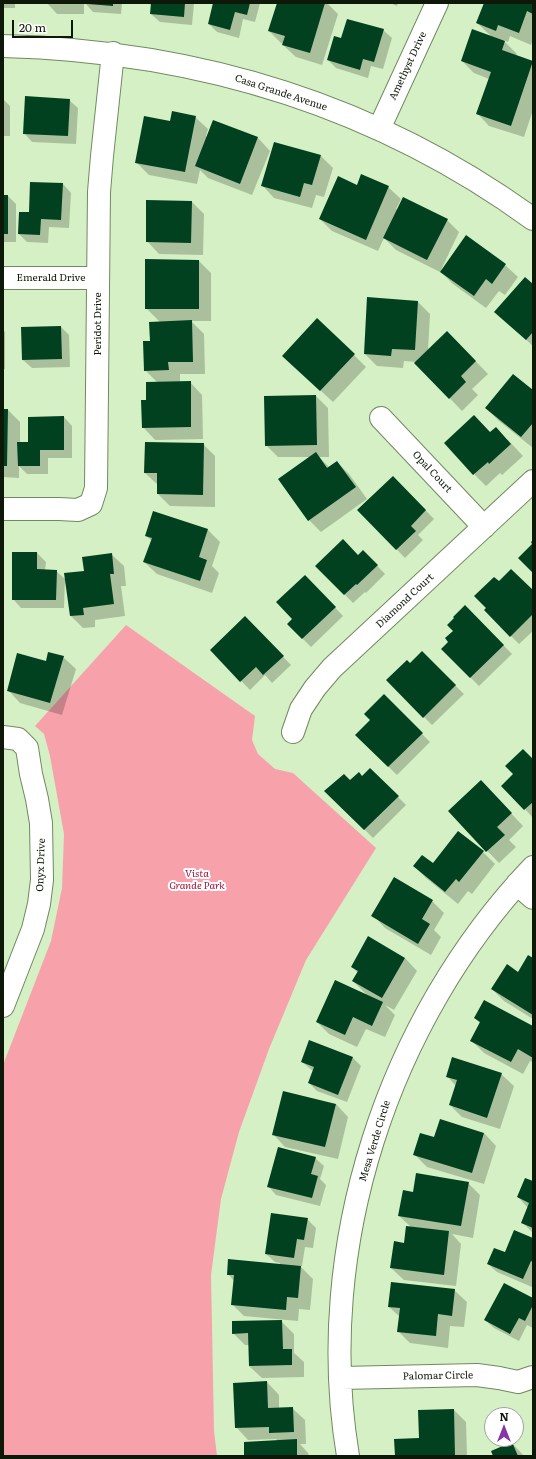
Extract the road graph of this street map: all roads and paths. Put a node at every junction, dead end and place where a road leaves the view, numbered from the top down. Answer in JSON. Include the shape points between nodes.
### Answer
{"nodes":[{"id":1,"x":436,"y":3,"type":"edge"},
{"id":2,"x":3,"y":46,"type":"edge"},
{"id":3,"x":113,"y":54,"type":"junction"},
{"id":4,"x":379,"y":129,"type":"junction"},
{"id":5,"x":533,"y":219,"type":"edge"},
{"id":6,"x":3,"y":278,"type":"edge"},
{"id":7,"x":98,"y":278,"type":"junction"},
{"id":8,"x":381,"y":418,"type":"dead end"},
{"id":9,"x":533,"y":481,"type":"edge"},
{"id":10,"x":3,"y":509,"type":"edge"},
{"id":11,"x":484,"y":527,"type":"junction"},
{"id":12,"x":293,"y":732,"type":"dead end"},
{"id":13,"x":3,"y":737,"type":"edge"},
{"id":14,"x":533,"y":867,"type":"edge"},
{"id":15,"x":517,"y":884,"type":"junction"},
{"id":16,"x":533,"y":898,"type":"edge"},
{"id":17,"x":7,"y":984,"type":"edge"},
{"id":18,"x":3,"y":1006,"type":"edge"},
{"id":19,"x":533,"y":1377,"type":"edge"},
{"id":20,"x":341,"y":1378,"type":"junction"},
{"id":21,"x":348,"y":1456,"type":"edge"}],
"edges":[{"from":1,"to":4,"type":"street","name":"Amethyst Drive"},
{"from":2,"to":3,"type":"street","name":"Casa Grande Avenue","via":[[59,48]]},
{"from":3,"to":4,"type":"street","name":"Casa Grande Avenue","via":[[153,59],[238,78],[318,104]]},
{"from":3,"to":7,"type":"street","name":"Peridot Drive","via":[[99,192]]},
{"from":4,"to":5,"type":"street","name":"Casa Grande Avenue","via":[[439,158]]},
{"from":6,"to":7,"type":"street","name":"Emerald Drive"},
{"from":7,"to":10,"type":"street","name":"Peridot Drive","via":[[97,470],[96,488],[91,504],[78,510]]},
{"from":8,"to":11,"type":"street","name":"Opal Court"},
{"from":9,"to":11,"type":"street","name":"Diamond Court"},
{"from":11,"to":12,"type":"street","name":"Diamond Court","via":[[332,668],[301,709]]},
{"from":13,"to":17,"type":"street","name":"Onyx Drive","via":[[18,739],[27,748],[39,811],[43,851],[39,904],[33,928]]},
{"from":14,"to":15,"type":"street","name":"Mesa Verde Circle"},
{"from":15,"to":16,"type":"street"},
{"from":15,"to":20,"type":"street","name":"Mesa Verde Circle","via":[[459,960],[410,1045],[392,1087],[378,1127],[352,1222],[340,1332]]},
{"from":17,"to":18,"type":"street","name":"Onyx Drive"},
{"from":19,"to":20,"type":"street","name":"Palomar Circle","via":[[518,1382],[477,1375]]},
{"from":20,"to":21,"type":"street","name":"Mesa Verde Circle"}]}
